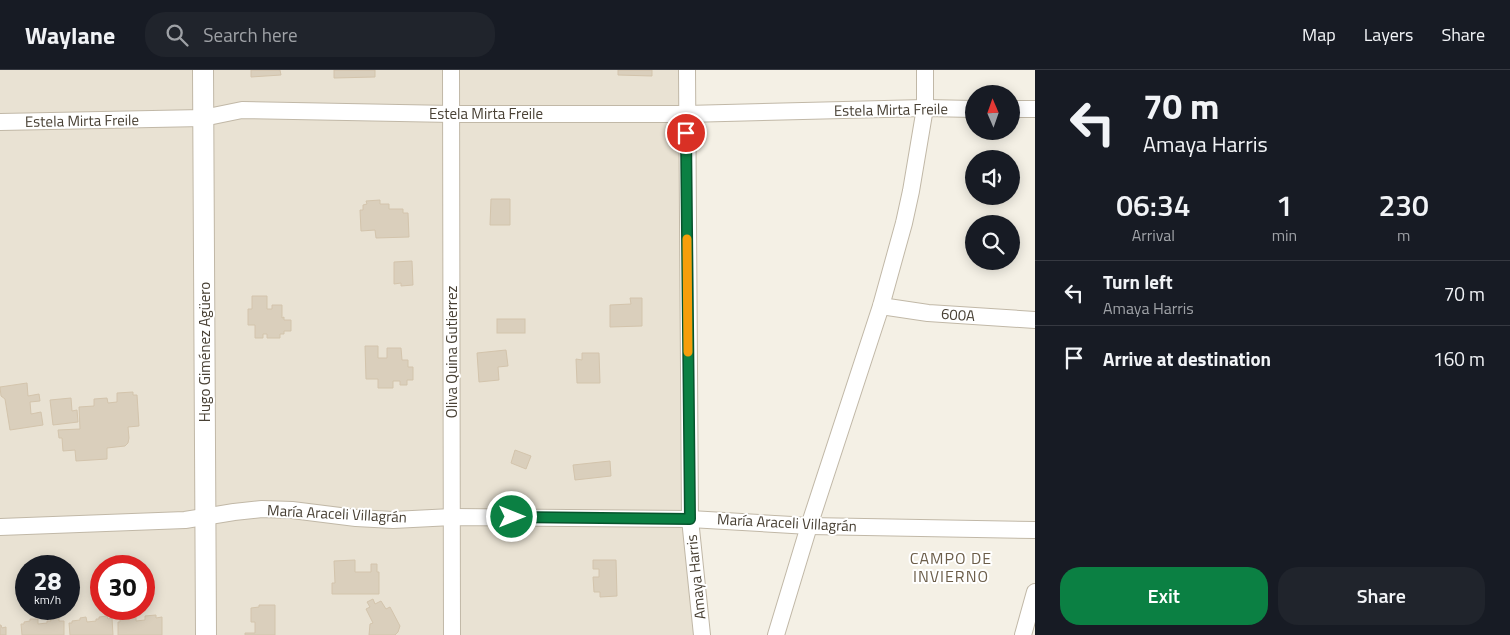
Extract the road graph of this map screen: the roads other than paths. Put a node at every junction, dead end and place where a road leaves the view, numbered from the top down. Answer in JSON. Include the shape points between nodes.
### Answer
{"nodes":[{"id":1,"x":203,"y":70,"type":"edge"},
{"id":2,"x":451,"y":70,"type":"edge"},
{"id":3,"x":687,"y":70,"type":"edge"},
{"id":4,"x":925,"y":70,"type":"edge"},
{"id":5,"x":925,"y":108,"type":"junction"},
{"id":6,"x":965,"y":109,"type":"edge"},
{"id":7,"x":1020,"y":109,"type":"edge"},
{"id":8,"x":1035,"y":109,"type":"edge"},
{"id":9,"x":452,"y":114,"type":"junction"},
{"id":10,"x":686,"y":114,"type":"junction"},
{"id":11,"x":203,"y":118,"type":"junction"},
{"id":12,"x":0,"y":122,"type":"edge"},
{"id":13,"x":880,"y":306,"type":"junction"},
{"id":14,"x":1035,"y":320,"type":"edge"},
{"id":15,"x":206,"y":516,"type":"junction"},
{"id":16,"x":452,"y":517,"type":"junction"},
{"id":17,"x":690,"y":519,"type":"junction"},
{"id":18,"x":809,"y":526,"type":"junction"},
{"id":19,"x":0,"y":527,"type":"edge"},
{"id":20,"x":1035,"y":530,"type":"edge"},
{"id":21,"x":1035,"y":592,"type":"edge"},
{"id":22,"x":206,"y":635,"type":"edge"},
{"id":23,"x":452,"y":635,"type":"edge"},
{"id":24,"x":702,"y":635,"type":"edge"},
{"id":25,"x":776,"y":635,"type":"edge"},
{"id":26,"x":1024,"y":635,"type":"edge"}],
"edges":[{"from":1,"to":11,"type":"street","name":"Hugo Giménez Agüero"},
{"from":2,"to":9,"type":"street","name":"Oliva Quina Gutierrez"},
{"from":3,"to":10,"type":"street","name":"Amaya Harris"},
{"from":4,"to":5,"type":"street"},
{"from":5,"to":6,"type":"street","name":"Estela Mirta Freile"},
{"from":5,"to":10,"type":"street","name":"Estela Mirta Freile"},
{"from":5,"to":13,"type":"street","via":[[904,223]]},
{"from":7,"to":8,"type":"street"},
{"from":9,"to":10,"type":"street","name":"Estela Mirta Freile"},
{"from":9,"to":11,"type":"street","name":"Estela Mirta Freile","via":[[242,110]]},
{"from":9,"to":16,"type":"street","name":"Oliva Quina Gutierrez"},
{"from":10,"to":17,"type":"street","name":"Amaya Harris"},
{"from":11,"to":12,"type":"street","name":"Estela Mirta Freile"},
{"from":11,"to":15,"type":"street","name":"Hugo Giménez Agüero"},
{"from":13,"to":14,"type":"street","name":"600A","via":[[928,313]]},
{"from":13,"to":18,"type":"street"},
{"from":15,"to":16,"type":"street","name":"María Araceli Villagrán","via":[[292,510],[393,520]]},
{"from":15,"to":19,"type":"street","name":"María Araceli Villagrán","via":[[184,520]]},
{"from":15,"to":22,"type":"street","name":"Hugo Giménez Agüero"},
{"from":16,"to":17,"type":"street","name":"María Araceli Villagrán"},
{"from":16,"to":23,"type":"street","name":"Oliva Quina Gutierrez"},
{"from":17,"to":18,"type":"street","name":"María Araceli Villagrán"},
{"from":17,"to":24,"type":"street","name":"Amaya Harris"},
{"from":18,"to":20,"type":"street","name":"María Araceli Villagrán"},
{"from":18,"to":25,"type":"street"},
{"from":21,"to":26,"type":"street"}]}
